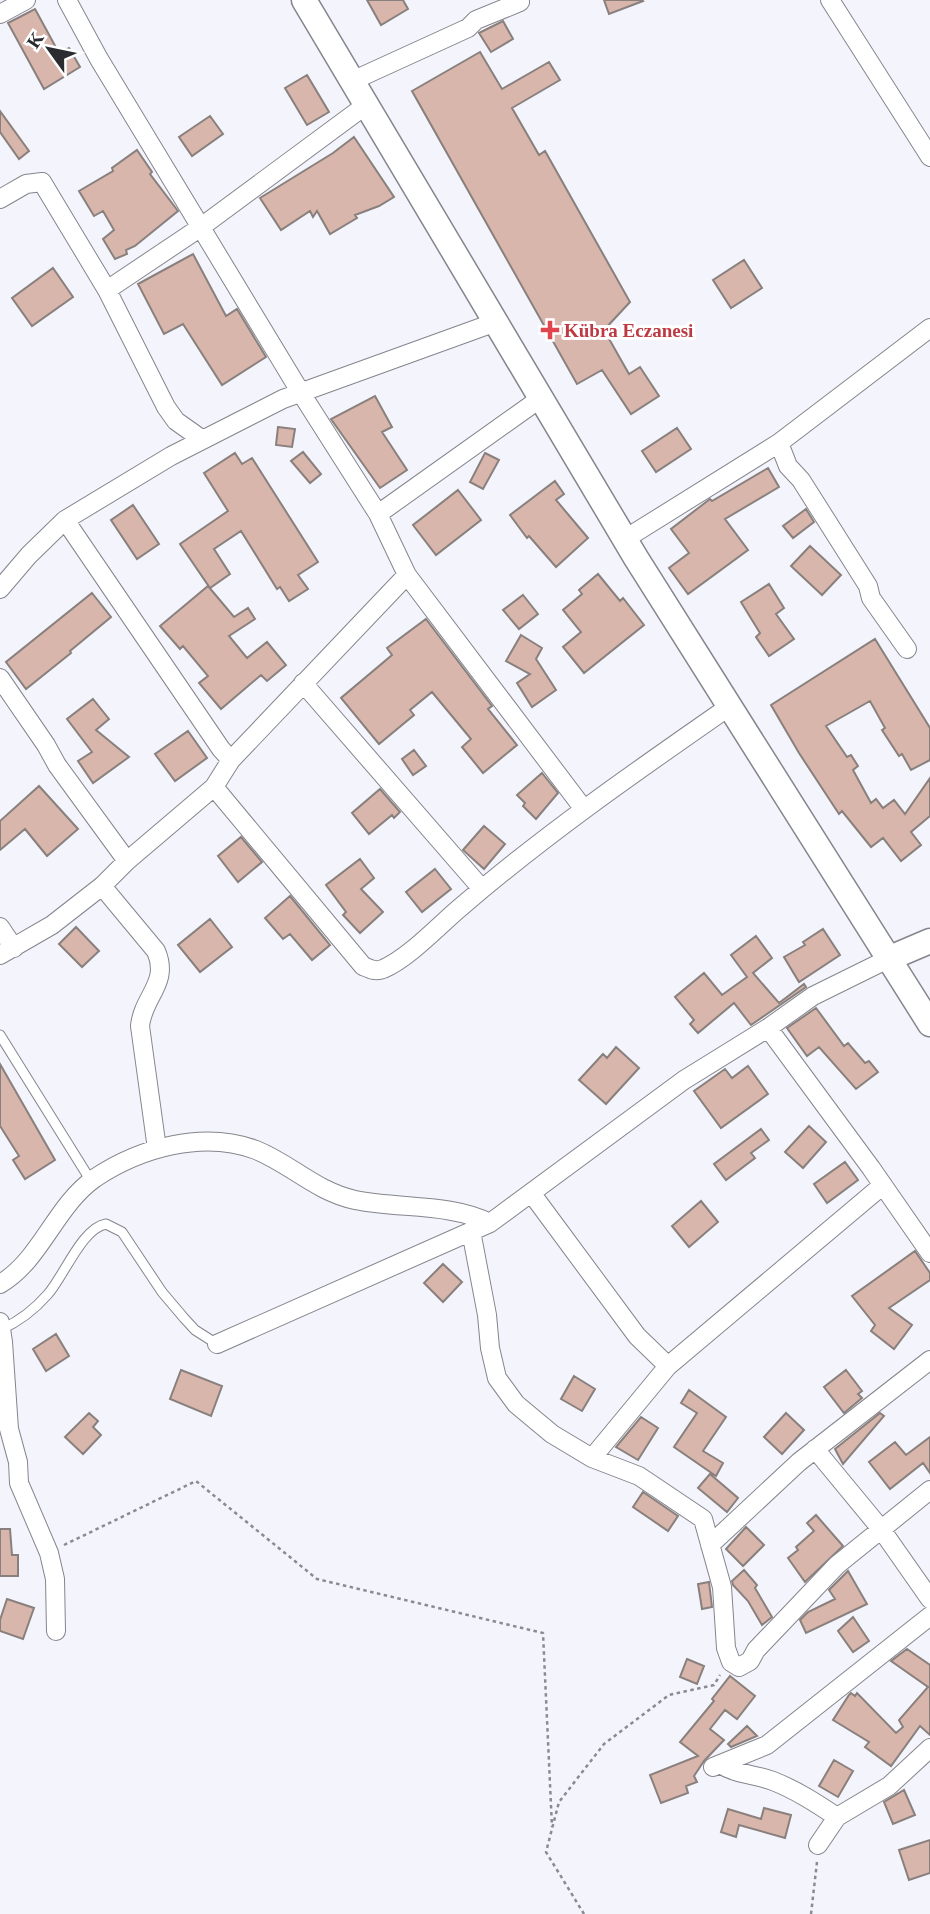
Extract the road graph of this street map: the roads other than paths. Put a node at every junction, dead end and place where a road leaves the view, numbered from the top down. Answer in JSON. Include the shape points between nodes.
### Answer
{"nodes":[{"id":1,"x":26,"y":0,"type":"edge"},
{"id":2,"x":67,"y":0,"type":"edge"},
{"id":3,"x":304,"y":0,"type":"edge"},
{"id":4,"x":830,"y":0,"type":"edge"},
{"id":5,"x":520,"y":2,"type":"dead end"},
{"id":6,"x":0,"y":14,"type":"edge"},
{"id":7,"x":352,"y":81,"type":"junction"},
{"id":8,"x":366,"y":105,"type":"junction"},
{"id":9,"x":930,"y":157,"type":"edge"},
{"id":10,"x":0,"y":200,"type":"edge"},
{"id":11,"x":201,"y":227,"type":"junction"},
{"id":12,"x":107,"y":290,"type":"junction"},
{"id":13,"x":496,"y":322,"type":"junction"},
{"id":14,"x":930,"y":328,"type":"edge"},
{"id":15,"x":301,"y":393,"type":"junction"},
{"id":16,"x":541,"y":398,"type":"junction"},
{"id":17,"x":779,"y":443,"type":"junction"},
{"id":18,"x":194,"y":444,"type":"junction"},
{"id":19,"x":378,"y":514,"type":"junction"},
{"id":20,"x":65,"y":520,"type":"junction"},
{"id":21,"x":625,"y":539,"type":"junction"},
{"id":22,"x":407,"y":575,"type":"junction"},
{"id":23,"x":0,"y":589,"type":"edge"},
{"id":24,"x":907,"y":649,"type":"dead end"},
{"id":25,"x":0,"y":678,"type":"edge"},
{"id":26,"x":303,"y":683,"type":"junction"},
{"id":27,"x":730,"y":706,"type":"junction"},
{"id":28,"x":231,"y":760,"type":"junction"},
{"id":29,"x":214,"y":787,"type":"junction"},
{"id":30,"x":583,"y":807,"type":"junction"},
{"id":31,"x":127,"y":861,"type":"junction"},
{"id":32,"x":102,"y":886,"type":"junction"},
{"id":33,"x":482,"y":889,"type":"junction"},
{"id":34,"x":0,"y":928,"type":"edge"},
{"id":35,"x":930,"y":941,"type":"edge"},
{"id":36,"x":7,"y":952,"type":"edge"},
{"id":37,"x":890,"y":958,"type":"junction"},
{"id":38,"x":930,"y":1024,"type":"edge"},
{"id":39,"x":768,"y":1028,"type":"junction"},
{"id":40,"x":0,"y":1035,"type":"edge"},
{"id":41,"x":156,"y":1149,"type":"junction"},
{"id":42,"x":91,"y":1181,"type":"junction"},
{"id":43,"x":883,"y":1185,"type":"junction"},
{"id":44,"x":532,"y":1194,"type":"junction"},
{"id":45,"x":490,"y":1223,"type":"junction"},
{"id":46,"x":471,"y":1231,"type":"junction"},
{"id":47,"x":930,"y":1253,"type":"edge"},
{"id":48,"x":0,"y":1284,"type":"edge"},
{"id":49,"x":1,"y":1327,"type":"edge"},
{"id":50,"x":217,"y":1344,"type":"joint"},
{"id":51,"x":930,"y":1360,"type":"edge"},
{"id":52,"x":668,"y":1366,"type":"junction"},
{"id":53,"x":4,"y":1429,"type":"edge"},
{"id":54,"x":816,"y":1449,"type":"junction"},
{"id":55,"x":593,"y":1458,"type":"junction"},
{"id":56,"x":930,"y":1490,"type":"edge"},
{"id":57,"x":881,"y":1530,"type":"junction"},
{"id":58,"x":710,"y":1545,"type":"junction"},
{"id":59,"x":930,"y":1599,"type":"edge"},
{"id":60,"x":930,"y":1616,"type":"edge"},
{"id":61,"x":56,"y":1630,"type":"dead end"},
{"id":62,"x":930,"y":1748,"type":"edge"},
{"id":63,"x":836,"y":1816,"type":"junction"},
{"id":64,"x":818,"y":1845,"type":"road end"}],
"edges":[{"from":1,"to":6,"type":"street"},
{"from":2,"to":11,"type":"street"},
{"from":3,"to":7,"type":"street"},
{"from":4,"to":9,"type":"street"},
{"from":5,"to":7,"type":"street"},
{"from":7,"to":8,"type":"street"},
{"from":8,"to":11,"type":"street"},
{"from":8,"to":13,"type":"street"},
{"from":10,"to":12,"type":"street","via":[[26,184],[42,182]]},
{"from":11,"to":12,"type":"street"},
{"from":11,"to":15,"type":"street"},
{"from":12,"to":18,"type":"street","via":[[166,407],[176,421],[200,438]]},
{"from":13,"to":15,"type":"street"},
{"from":13,"to":16,"type":"street"},
{"from":14,"to":17,"type":"street"},
{"from":15,"to":18,"type":"street"},
{"from":15,"to":19,"type":"street"},
{"from":16,"to":19,"type":"street"},
{"from":16,"to":21,"type":"street"},
{"from":17,"to":21,"type":"street"},
{"from":17,"to":24,"type":"street","via":[[788,466],[802,480]]},
{"from":18,"to":20,"type":"street"},
{"from":19,"to":22,"type":"street"},
{"from":20,"to":23,"type":"street"},
{"from":20,"to":28,"type":"street"},
{"from":21,"to":27,"type":"street"},
{"from":22,"to":26,"type":"street"},
{"from":22,"to":30,"type":"street"},
{"from":25,"to":31,"type":"street"},
{"from":26,"to":28,"type":"street"},
{"from":26,"to":33,"type":"street"},
{"from":27,"to":30,"type":"street"},
{"from":27,"to":37,"type":"street"},
{"from":28,"to":29,"type":"street"},
{"from":29,"to":31,"type":"street"},
{"from":29,"to":33,"type":"street","via":[[363,966],[373,971],[407,953]]},
{"from":30,"to":33,"type":"street"},
{"from":31,"to":32,"type":"street"},
{"from":32,"to":36,"type":"street","via":[[52,925]]},
{"from":32,"to":41,"type":"street","via":[[156,951],[160,964],[160,979],[140,1026]]},
{"from":34,"to":36,"type":"street"},
{"from":35,"to":37,"type":"street"},
{"from":37,"to":38,"type":"street"},
{"from":37,"to":39,"type":"street","via":[[813,996]]},
{"from":39,"to":43,"type":"street"},
{"from":39,"to":44,"type":"street","via":[[684,1080]]},
{"from":40,"to":42,"type":"lane"},
{"from":41,"to":42,"type":"street"},
{"from":41,"to":45,"type":"street","via":[[207,1141],[234,1144],[257,1151],[338,1195],[459,1212]]},
{"from":42,"to":48,"type":"street","via":[[62,1210],[22,1266]]},
{"from":43,"to":47,"type":"street"},
{"from":43,"to":52,"type":"street"},
{"from":44,"to":45,"type":"street"},
{"from":44,"to":52,"type":"street","via":[[638,1336]]},
{"from":45,"to":46,"type":"street"},
{"from":46,"to":50,"type":"street"},
{"from":46,"to":55,"type":"street","via":[[497,1378],[516,1404],[552,1434]]},
{"from":49,"to":50,"type":"lane","via":[[25,1315],[48,1293],[91,1231],[106,1224],[122,1232],[162,1292],[195,1330]]},
{"from":49,"to":53,"type":"street"},
{"from":51,"to":54,"type":"street"},
{"from":52,"to":55,"type":"street"},
{"from":53,"to":61,"type":"street","via":[[18,1462],[19,1483],[49,1553],[57,1600]]},
{"from":54,"to":57,"type":"street"},
{"from":54,"to":58,"type":"street"},
{"from":55,"to":58,"type":"street","via":[[639,1476],[703,1519]]},
{"from":56,"to":57,"type":"street"},
{"from":57,"to":58,"type":"street","via":[[836,1566],[750,1661],[739,1667],[731,1662],[726,1648],[722,1587]]},
{"from":57,"to":59,"type":"street"},
{"from":60,"to":63,"type":"street","via":[[767,1745],[717,1766],[796,1790]]},
{"from":62,"to":63,"type":"street","via":[[889,1786]]},
{"from":63,"to":64,"type":"street"}]}
